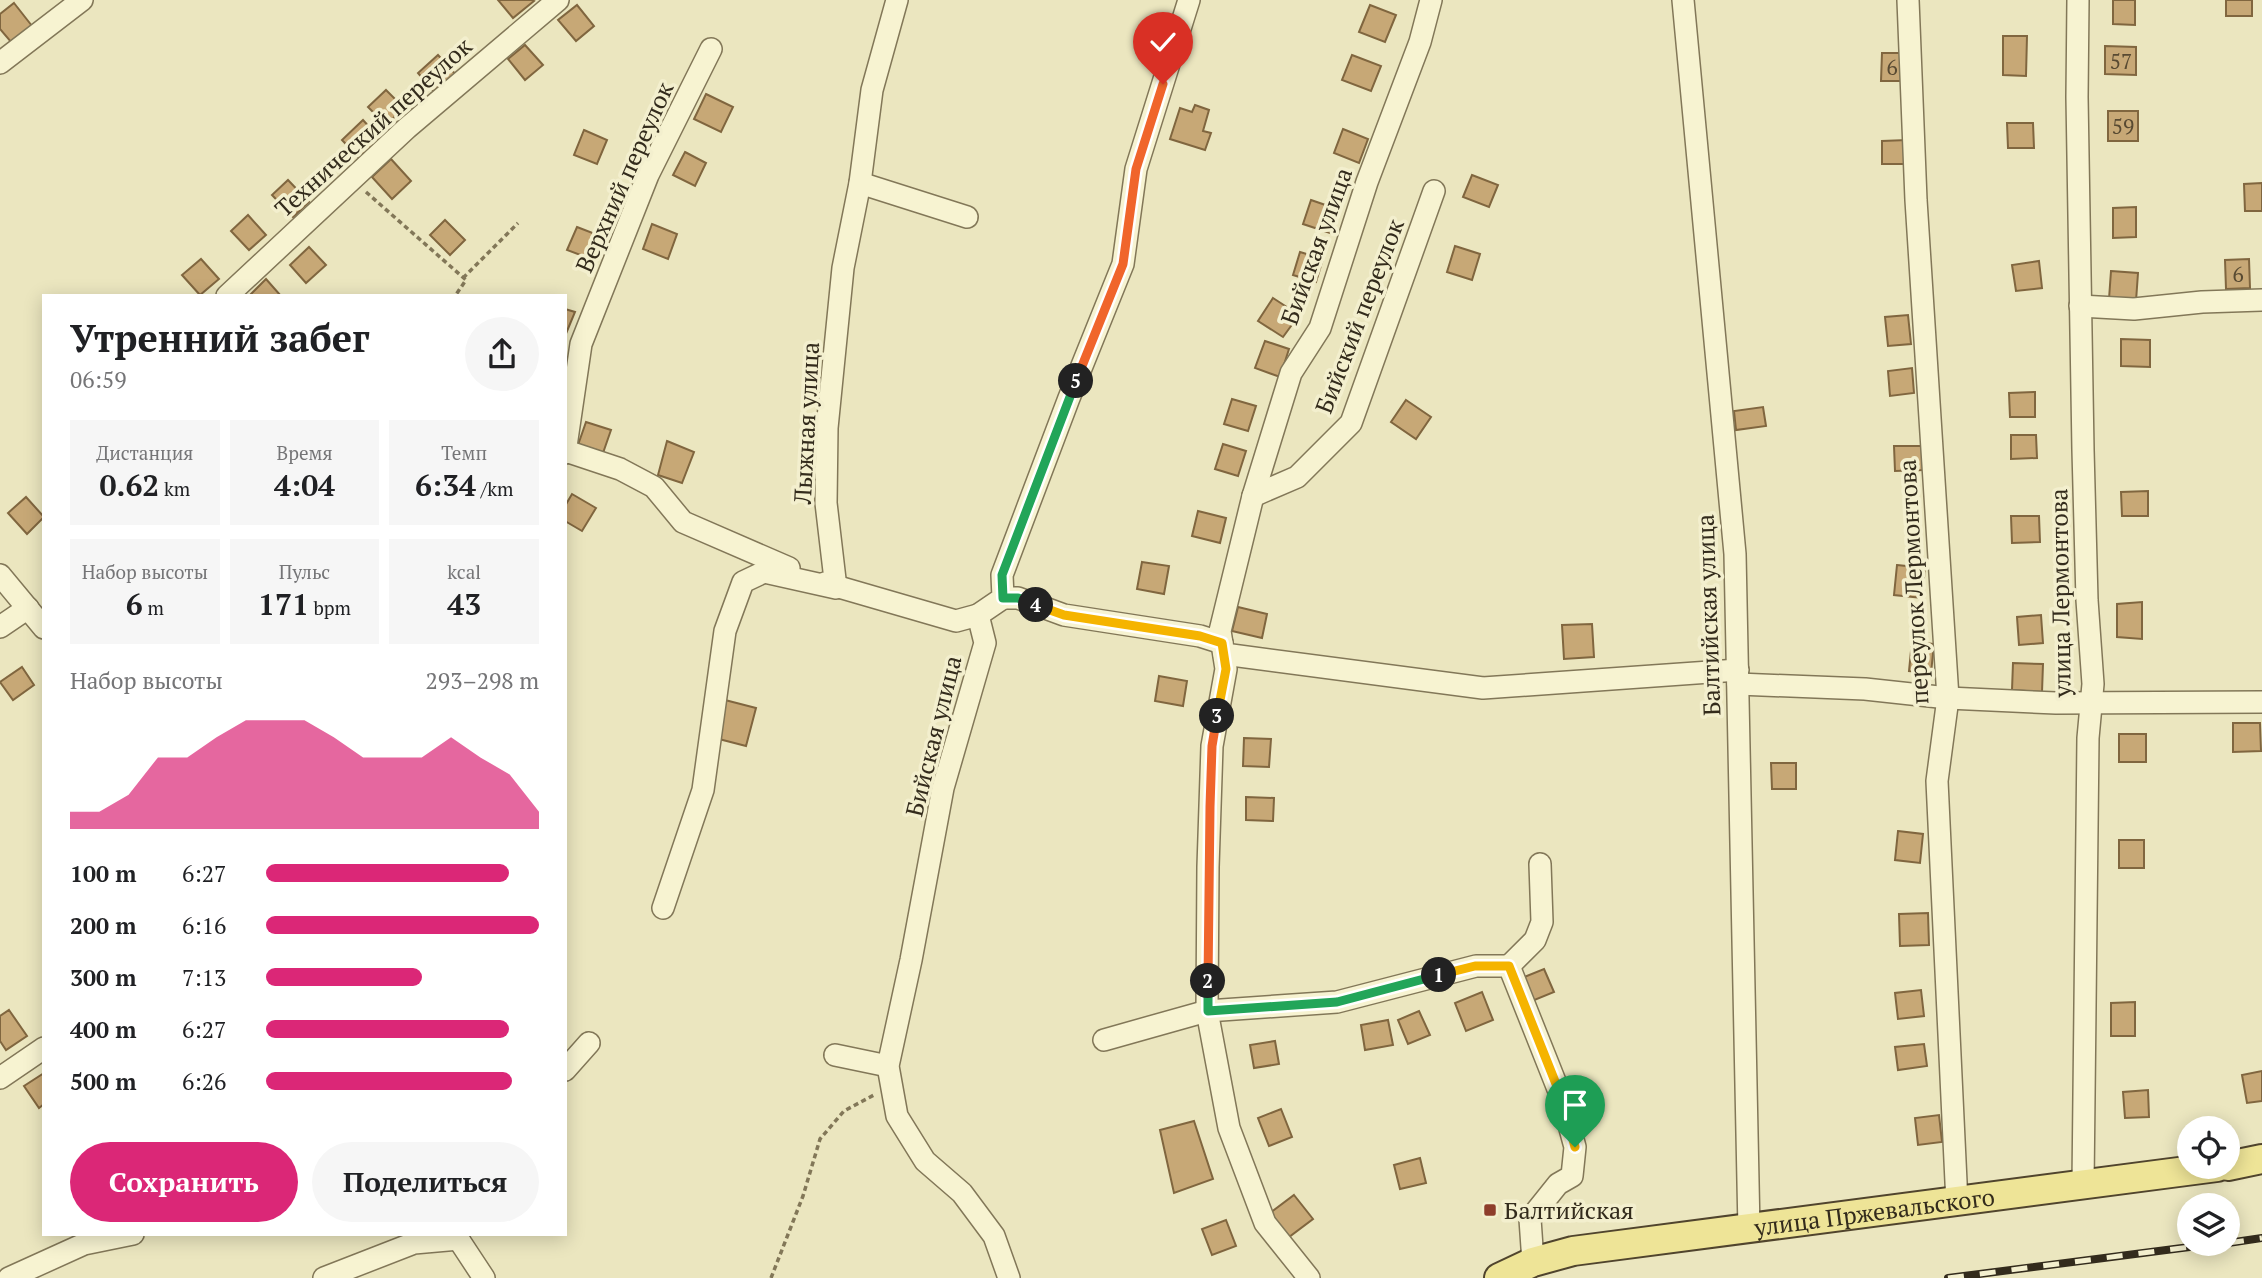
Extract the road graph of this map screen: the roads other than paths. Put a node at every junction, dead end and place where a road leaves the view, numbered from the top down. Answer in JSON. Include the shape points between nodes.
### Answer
{"nodes":[{"id":1,"x":82,"y":0,"type":"edge"},
{"id":2,"x":558,"y":0,"type":"edge"},
{"id":3,"x":897,"y":0,"type":"edge"},
{"id":4,"x":1189,"y":0,"type":"edge"},
{"id":5,"x":1431,"y":0,"type":"edge"},
{"id":6,"x":1683,"y":0,"type":"edge"},
{"id":7,"x":1908,"y":0,"type":"edge"},
{"id":8,"x":2078,"y":0,"type":"edge"},
{"id":9,"x":711,"y":49,"type":"dead end"},
{"id":10,"x":0,"y":63,"type":"edge"},
{"id":11,"x":860,"y":183,"type":"junction"},
{"id":12,"x":1434,"y":191,"type":"dead end"},
{"id":13,"x":967,"y":217,"type":"dead end"},
{"id":14,"x":229,"y":294,"type":"edge"},
{"id":15,"x":2262,"y":300,"type":"edge"},
{"id":16,"x":2080,"y":306,"type":"junction"},
{"id":17,"x":567,"y":438,"type":"edge"},
{"id":18,"x":567,"y":453,"type":"edge"},
{"id":19,"x":1253,"y":496,"type":"junction"},
{"id":20,"x":0,"y":575,"type":"edge"},
{"id":21,"x":836,"y":588,"type":"junction"},
{"id":22,"x":1003,"y":598,"type":"junction"},
{"id":23,"x":978,"y":615,"type":"junction"},
{"id":24,"x":38,"y":616,"type":"edge"},
{"id":25,"x":0,"y":627,"type":"edge"},
{"id":26,"x":1223,"y":648,"type":"junction"},
{"id":27,"x":1738,"y":677,"type":"junction"},
{"id":28,"x":1948,"y":698,"type":"junction"},
{"id":29,"x":2262,"y":702,"type":"edge"},
{"id":30,"x":2090,"y":704,"type":"junction"},
{"id":31,"x":1540,"y":864,"type":"dead end"},
{"id":32,"x":663,"y":908,"type":"dead end"},
{"id":33,"x":1509,"y":966,"type":"junction"},
{"id":34,"x":1208,"y":1011,"type":"junction"},
{"id":35,"x":1104,"y":1040,"type":"dead end"},
{"id":36,"x":589,"y":1043,"type":"dead end"},
{"id":37,"x":42,"y":1049,"type":"edge"},
{"id":38,"x":835,"y":1055,"type":"dead end"},
{"id":39,"x":567,"y":1068,"type":"edge"},
{"id":40,"x":890,"y":1075,"type":"junction"},
{"id":41,"x":0,"y":1077,"type":"edge"},
{"id":42,"x":2262,"y":1159,"type":"edge"},
{"id":43,"x":2240,"y":1164,"type":"edge"},
{"id":44,"x":2177,"y":1172,"type":"edge"},
{"id":45,"x":2083,"y":1185,"type":"junction"},
{"id":46,"x":1957,"y":1203,"type":"junction"},
{"id":47,"x":1749,"y":1230,"type":"junction"},
{"id":48,"x":123,"y":1236,"type":"edge"},
{"id":49,"x":457,"y":1236,"type":"edge"},
{"id":50,"x":1533,"y":1262,"type":"junction"},
{"id":51,"x":1498,"y":1277,"type":"edge"},
{"id":52,"x":9,"y":1278,"type":"edge"},
{"id":53,"x":324,"y":1278,"type":"edge"},
{"id":54,"x":484,"y":1278,"type":"edge"},
{"id":55,"x":1009,"y":1278,"type":"edge"},
{"id":56,"x":1308,"y":1278,"type":"edge"}],
"edges":[{"from":1,"to":10,"type":"street"},
{"from":2,"to":14,"type":"street","name":"Технический переулок","via":[[407,128]]},
{"from":3,"to":11,"type":"street","name":"Лыжная улица","via":[[872,90]]},
{"from":4,"to":22,"type":"street","via":[[1136,169],[1123,264],[1002,575]]},
{"from":5,"to":19,"type":"street","name":"Бийская улица","via":[[1320,328],[1291,373]]},
{"from":6,"to":27,"type":"street","name":"Балтийская улица","via":[[1735,554]]},
{"from":7,"to":28,"type":"street","name":"переулок Лермонтова"},
{"from":8,"to":16,"type":"street","name":"улица Лермонтова"},
{"from":9,"to":17,"type":"street","name":"Верхний переулок","via":[[648,174],[581,344]]},
{"from":11,"to":13,"type":"street"},
{"from":11,"to":21,"type":"street","name":"Лыжная улица","via":[[843,268],[827,428],[826,503]]},
{"from":12,"to":19,"type":"street","name":"Бийский переулок","via":[[1352,424],[1297,477]]},
{"from":15,"to":16,"type":"street","via":[[2134,309]]},
{"from":16,"to":30,"type":"street","name":"улица Лермонтова","via":[[2093,684]]},
{"from":18,"to":21,"type":"street","name":"Верхний переулок","via":[[620,469],[654,487],[683,522]]},
{"from":19,"to":26,"type":"street","name":"Бийская улица","via":[[1220,631]]},
{"from":20,"to":24,"type":"street"},
{"from":21,"to":23,"type":"street","via":[[956,621]]},
{"from":21,"to":32,"type":"street","via":[[764,572],[743,582],[725,631],[703,790]]},
{"from":22,"to":23,"type":"street"},
{"from":22,"to":26,"type":"street","via":[[1018,598],[1064,615],[1200,636]]},
{"from":23,"to":40,"type":"street","name":"Бийская улица","via":[[985,643],[943,788]]},
{"from":24,"to":25,"type":"street"},
{"from":26,"to":27,"type":"street","via":[[1483,688]]},
{"from":26,"to":34,"type":"street","name":"Бийская улица","via":[[1226,669],[1212,746]]},
{"from":27,"to":28,"type":"street"},
{"from":27,"to":47,"type":"street","name":"Балтийская улица"},
{"from":28,"to":30,"type":"street"},
{"from":28,"to":46,"type":"street","name":"переулок Лермонтова","via":[[1937,781]]},
{"from":29,"to":30,"type":"street"},
{"from":30,"to":45,"type":"street","name":"улица Лермонтова"},
{"from":31,"to":33,"type":"street","via":[[1542,922],[1535,940]]},
{"from":33,"to":34,"type":"street","via":[[1475,966],[1337,1002]]},
{"from":33,"to":50,"type":"street","via":[[1562,1099],[1575,1147],[1572,1176],[1558,1184],[1530,1219]]},
{"from":34,"to":35,"type":"street"},
{"from":34,"to":56,"type":"street","name":"Бийская улица","via":[[1229,1128],[1265,1223]]},
{"from":36,"to":39,"type":"street"},
{"from":37,"to":41,"type":"street"},
{"from":38,"to":40,"type":"street"},
{"from":40,"to":55,"type":"street","name":"Бийская улица","via":[[897,1116],[925,1161],[962,1193],[993,1236]]},
{"from":42,"to":43,"type":"main road"},
{"from":44,"to":45,"type":"main road","name":"улица Пржевальского"},
{"from":45,"to":46,"type":"main road","name":"улица Пржевальского"},
{"from":46,"to":47,"type":"main road","name":"улица Пржевальского"},
{"from":47,"to":50,"type":"main road","name":"улица Пржевальского","via":[[1573,1251]]},
{"from":48,"to":52,"type":"street","via":[[84,1244]]},
{"from":49,"to":53,"type":"street","via":[[414,1243]]},
{"from":49,"to":54,"type":"street"},
{"from":50,"to":51,"type":"main road","name":"улица Пржевальского"}]}
